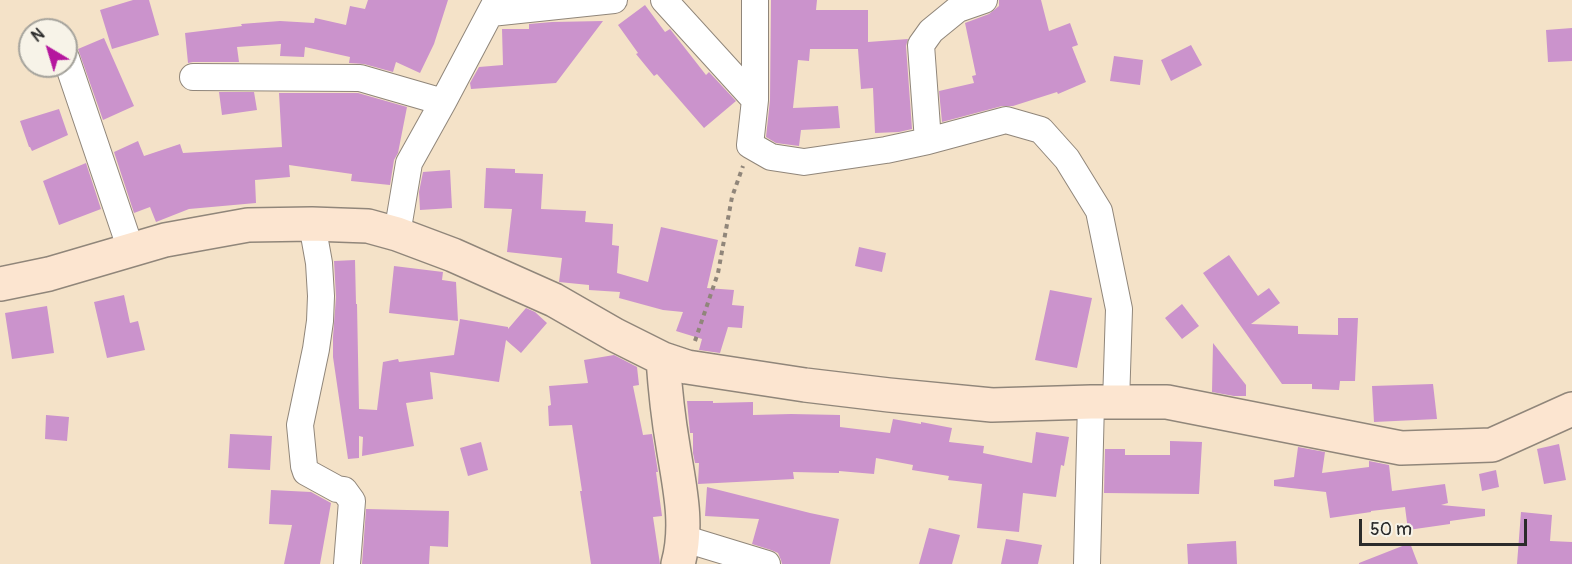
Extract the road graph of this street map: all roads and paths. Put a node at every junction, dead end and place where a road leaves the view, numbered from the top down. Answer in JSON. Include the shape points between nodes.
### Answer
{"nodes":[{"id":1,"x":614,"y":0,"type":"edge"},
{"id":2,"x":664,"y":0,"type":"edge"},
{"id":3,"x":755,"y":0,"type":"edge"},
{"id":4,"x":984,"y":0,"type":"edge"},
{"id":5,"x":494,"y":6,"type":"edge"},
{"id":6,"x":193,"y":77,"type":"dead end"},
{"id":7,"x":73,"y":78,"type":"edge"},
{"id":8,"x":755,"y":100,"type":"junction"},
{"id":9,"x":443,"y":102,"type":"junction"},
{"id":10,"x":928,"y":141,"type":"junction"},
{"id":11,"x":750,"y":145,"type":"junction"},
{"id":12,"x":312,"y":224,"type":"junction"},
{"id":13,"x":397,"y":234,"type":"junction"},
{"id":14,"x":131,"y":250,"type":"junction"},
{"id":15,"x":0,"y":284,"type":"edge"},
{"id":16,"x":675,"y":363,"type":"junction"},
{"id":17,"x":1103,"y":402,"type":"junction"},
{"id":18,"x":1572,"y":409,"type":"edge"},
{"id":19,"x":680,"y":551,"type":"edge"},
{"id":20,"x":347,"y":564,"type":"edge"},
{"id":21,"x":767,"y":564,"type":"edge"},
{"id":22,"x":1087,"y":564,"type":"edge"}],
"edges":[{"from":1,"to":5,"type":"street"},
{"from":2,"to":8,"type":"street"},
{"from":3,"to":8,"type":"street"},
{"from":4,"to":10,"type":"street","via":[[958,9],[931,31],[921,45]]},
{"from":5,"to":9,"type":"street"},
{"from":6,"to":9,"type":"street","via":[[360,78]]},
{"from":7,"to":14,"type":"street"},
{"from":8,"to":11,"type":"street"},
{"from":9,"to":13,"type":"street","via":[[409,163]]},
{"from":10,"to":11,"type":"street","via":[[804,162],[771,157]]},
{"from":10,"to":17,"type":"street","via":[[1006,120],[1041,130],[1067,159],[1099,211],[1119,309]]},
{"from":11,"to":16,"type":"path","via":[[732,197],[718,273]]},
{"from":12,"to":13,"type":"street","via":[[368,226]]},
{"from":12,"to":14,"type":"street","via":[[248,225]]},
{"from":12,"to":20,"type":"street","via":[[321,296],[316,349],[300,425],[304,466],[306,472],[344,490],[352,501]]},
{"from":13,"to":16,"type":"street","via":[[554,300]]},
{"from":14,"to":15,"type":"street"},
{"from":16,"to":17,"type":"street","via":[[805,385],[992,405]]},
{"from":16,"to":19,"type":"street","via":[[665,394],[684,511]]},
{"from":17,"to":18,"type":"street","via":[[1167,402],[1401,448],[1492,445]]},
{"from":17,"to":22,"type":"street"},
{"from":19,"to":21,"type":"street"}]}
